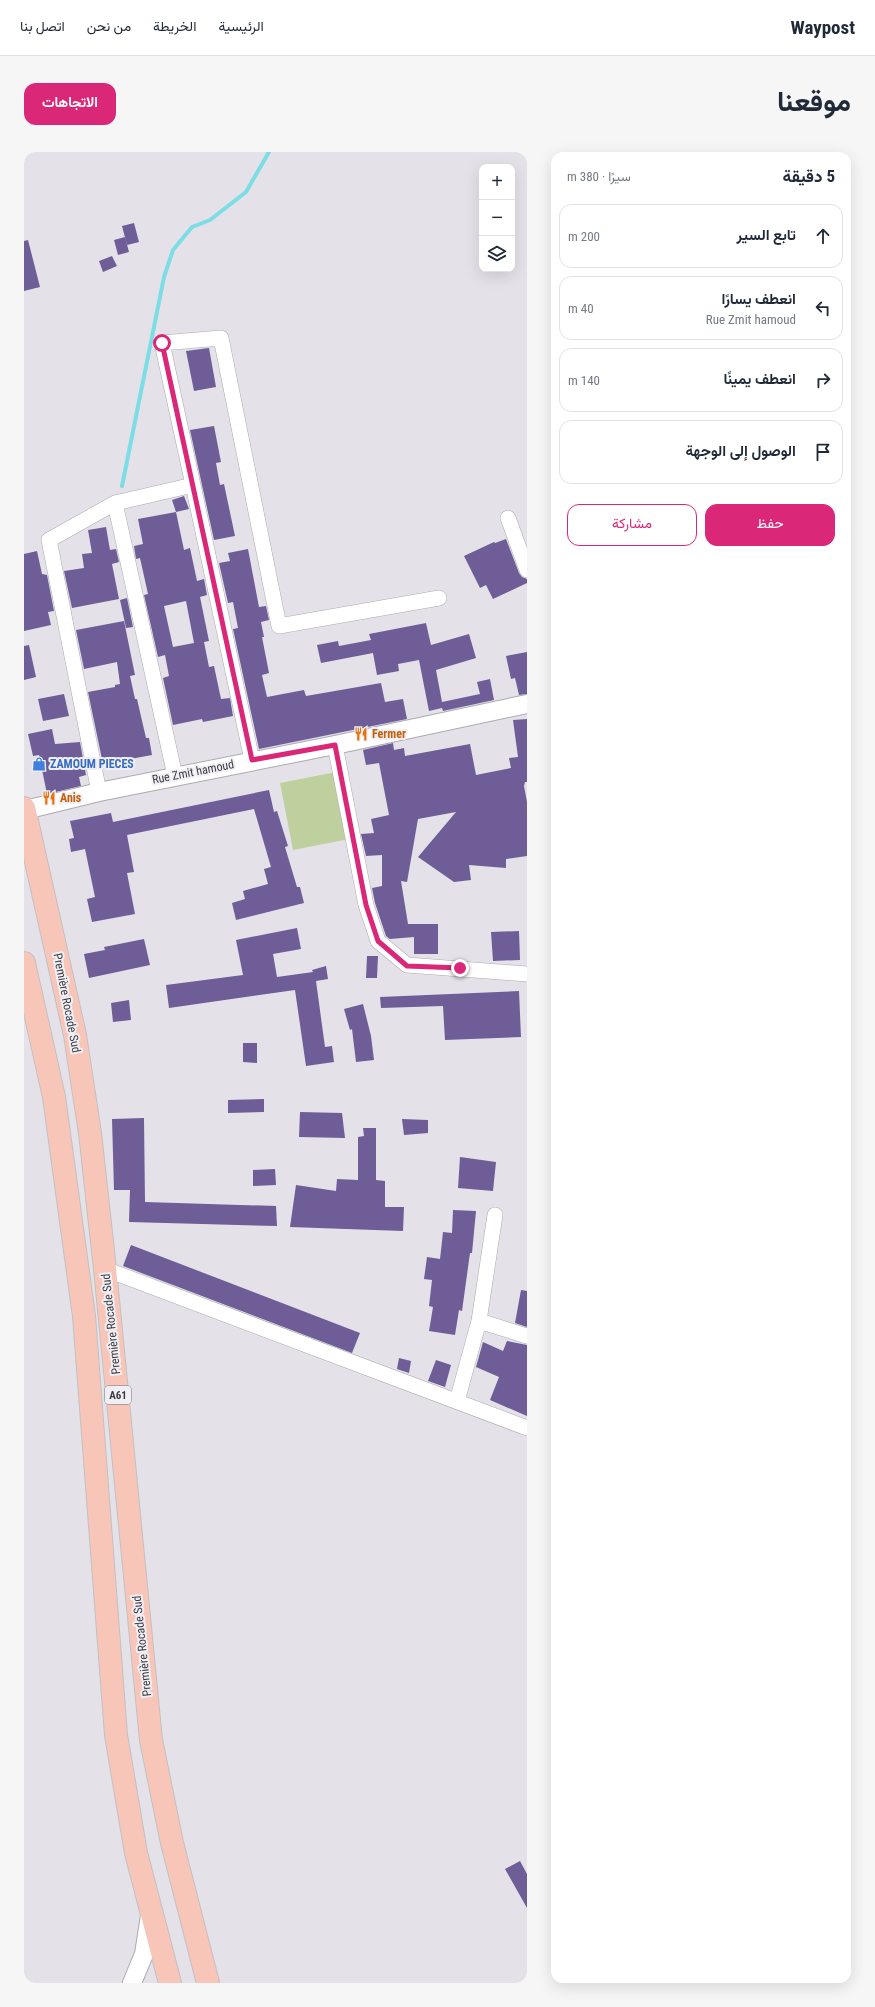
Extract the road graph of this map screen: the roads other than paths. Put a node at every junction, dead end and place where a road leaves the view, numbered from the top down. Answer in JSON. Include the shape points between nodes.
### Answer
{"nodes":[{"id":1,"x":193,"y":485,"type":"junction"},
{"id":2,"x":115,"y":503,"type":"junction"},
{"id":3,"x":508,"y":518,"type":"dead end"},
{"id":4,"x":527,"y":570,"type":"edge"},
{"id":5,"x":439,"y":598,"type":"dead end"},
{"id":6,"x":527,"y":704,"type":"edge"},
{"id":7,"x":335,"y":745,"type":"junction"},
{"id":8,"x":252,"y":760,"type":"junction"},
{"id":9,"x":175,"y":776,"type":"junction"},
{"id":10,"x":99,"y":792,"type":"junction"},
{"id":11,"x":24,"y":809,"type":"edge"},
{"id":12,"x":24,"y":963,"type":"edge"},
{"id":13,"x":527,"y":974,"type":"edge"},
{"id":14,"x":495,"y":1215,"type":"dead end"},
{"id":15,"x":105,"y":1269,"type":"junction"},
{"id":16,"x":479,"y":1321,"type":"junction"},
{"id":17,"x":527,"y":1336,"type":"edge"},
{"id":18,"x":457,"y":1401,"type":"junction"},
{"id":19,"x":527,"y":1428,"type":"edge"},
{"id":20,"x":150,"y":1911,"type":"junction"},
{"id":21,"x":201,"y":1956,"type":"junction"},
{"id":22,"x":132,"y":1983,"type":"edge"},
{"id":23,"x":170,"y":1983,"type":"edge"},
{"id":24,"x":208,"y":1983,"type":"edge"},
{"id":25,"x":218,"y":1983,"type":"edge"}],
"edges":[{"from":1,"to":2,"type":"street"},
{"from":1,"to":5,"type":"street","via":[[162,343],[221,338],[279,626]]},
{"from":1,"to":8,"type":"street"},
{"from":2,"to":9,"type":"street"},
{"from":2,"to":10,"type":"street","via":[[48,540]]},
{"from":3,"to":4,"type":"street"},
{"from":6,"to":7,"type":"street","name":"Rue Zmit hamoud"},
{"from":7,"to":8,"type":"street","name":"Rue Zmit hamoud"},
{"from":7,"to":13,"type":"street","via":[[366,905],[378,941],[407,966]]},
{"from":8,"to":9,"type":"street","name":"Rue Zmit hamoud"},
{"from":9,"to":10,"type":"street","name":"Rue Zmit hamoud"},
{"from":10,"to":11,"type":"street","name":"Rue Zmit hamoud"},
{"from":11,"to":15,"type":"highway","name":"Première Rocade Sud","number":"A61","via":[[75,1036],[90,1133]]},
{"from":12,"to":20,"type":"highway","number":"A61","via":[[54,1097],[84,1316],[116,1736],[136,1853]]},
{"from":14,"to":16,"type":"street"},
{"from":15,"to":18,"type":"street"},
{"from":15,"to":21,"type":"highway","name":"Première Rocade Sud","number":"A61","via":[[151,1740],[172,1843]]},
{"from":16,"to":17,"type":"street"},
{"from":16,"to":18,"type":"street"},
{"from":18,"to":19,"type":"street"},
{"from":20,"to":22,"type":"street","via":[[144,1954]]},
{"from":20,"to":23,"type":"highway","number":"A61"},
{"from":21,"to":24,"type":"highway","name":"Première Rocade Sud","number":"A61"},
{"from":21,"to":25,"type":"highway"}]}
